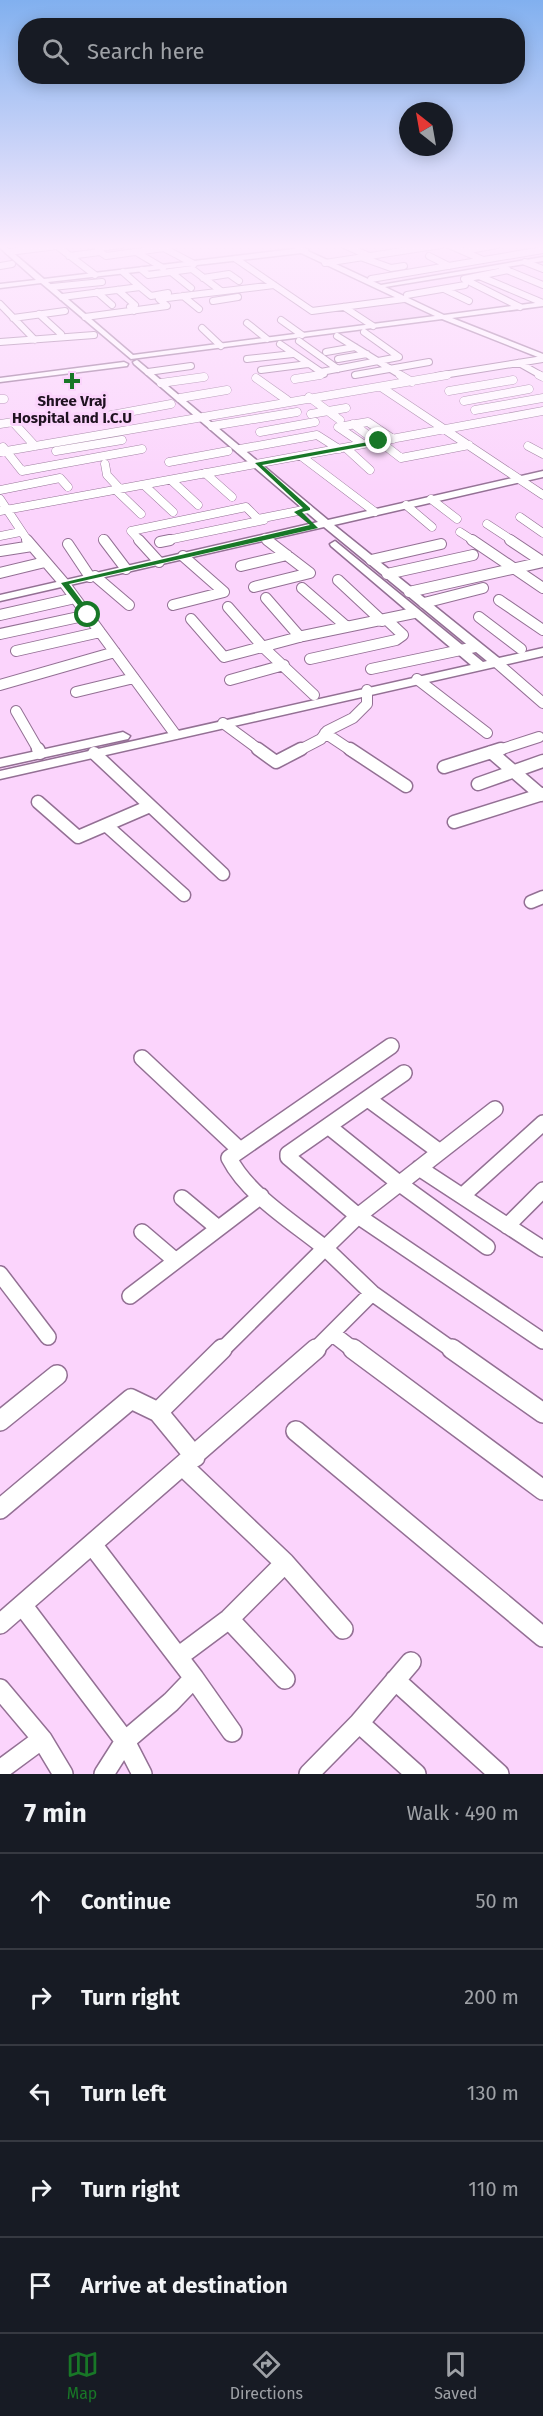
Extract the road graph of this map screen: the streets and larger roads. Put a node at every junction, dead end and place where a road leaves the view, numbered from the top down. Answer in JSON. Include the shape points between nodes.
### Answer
{"nodes":[{"id":1,"x":23,"y":328,"type":"edge"},
{"id":2,"x":54,"y":328,"type":"edge"},
{"id":3,"x":86,"y":328,"type":"edge"},
{"id":4,"x":96,"y":328,"type":"edge"},
{"id":5,"x":202,"y":328,"type":"dead end"},
{"id":6,"x":253,"y":328,"type":"edge"},
{"id":7,"x":290,"y":328,"type":"edge"},
{"id":8,"x":362,"y":328,"type":"edge"},
{"id":9,"x":388,"y":328,"type":"edge"},
{"id":10,"x":476,"y":328,"type":"edge"},
{"id":11,"x":364,"y":332,"type":"junction"},
{"id":12,"x":61,"y":334,"type":"dead end"},
{"id":13,"x":94,"y":334,"type":"junction"},
{"id":14,"x":337,"y":336,"type":"junction"},
{"id":15,"x":301,"y":338,"type":"junction"},
{"id":16,"x":267,"y":339,"type":"junction"},
{"id":17,"x":35,"y":340,"type":"junction"},
{"id":18,"x":0,"y":342,"type":"edge"},
{"id":19,"x":280,"y":344,"type":"junction"},
{"id":20,"x":221,"y":346,"type":"junction"},
{"id":21,"x":355,"y":347,"type":"junction"},
{"id":22,"x":326,"y":352,"type":"dead end"},
{"id":23,"x":293,"y":354,"type":"junction"},
{"id":24,"x":367,"y":354,"type":"junction"},
{"id":25,"x":543,"y":356,"type":"edge"},
{"id":26,"x":247,"y":359,"type":"dead end"},
{"id":27,"x":338,"y":359,"type":"dead end"},
{"id":28,"x":129,"y":361,"type":"junction"},
{"id":29,"x":378,"y":361,"type":"junction"},
{"id":30,"x":429,"y":362,"type":"dead end"},
{"id":31,"x":519,"y":363,"type":"junction"},
{"id":32,"x":308,"y":364,"type":"junction"},
{"id":33,"x":191,"y":366,"type":"dead end"},
{"id":34,"x":492,"y":368,"type":"junction"},
{"id":35,"x":338,"y":369,"type":"junction"},
{"id":36,"x":392,"y":369,"type":"junction"},
{"id":37,"x":261,"y":370,"type":"dead end"},
{"id":38,"x":148,"y":372,"type":"junction"},
{"id":39,"x":321,"y":372,"type":"junction"},
{"id":40,"x":0,"y":375,"type":"edge"},
{"id":41,"x":355,"y":375,"type":"dead end"},
{"id":42,"x":204,"y":377,"type":"dead end"},
{"id":43,"x":305,"y":377,"type":"junction"},
{"id":44,"x":543,"y":377,"type":"edge"},
{"id":45,"x":256,"y":378,"type":"dead end"},
{"id":46,"x":295,"y":379,"type":"dead end"},
{"id":47,"x":0,"y":380,"type":"edge"},
{"id":48,"x":513,"y":380,"type":"junction"},
{"id":49,"x":412,"y":382,"type":"junction"},
{"id":50,"x":161,"y":383,"type":"junction"},
{"id":51,"x":313,"y":383,"type":"dead end"},
{"id":52,"x":381,"y":387,"type":"junction"},
{"id":53,"x":320,"y":388,"type":"dead end"},
{"id":54,"x":529,"y":389,"type":"junction"},
{"id":55,"x":227,"y":390,"type":"dead end"},
{"id":56,"x":449,"y":391,"type":"dead end"},
{"id":57,"x":328,"y":394,"type":"junction"},
{"id":58,"x":309,"y":396,"type":"junction"},
{"id":59,"x":543,"y":398,"type":"edge"},
{"id":60,"x":287,"y":400,"type":"junction"},
{"id":61,"x":176,"y":401,"type":"junction"},
{"id":62,"x":464,"y":401,"type":"dead end"},
{"id":63,"x":151,"y":408,"type":"junction"},
{"id":64,"x":346,"y":408,"type":"dead end"},
{"id":65,"x":475,"y":410,"type":"dead end"},
{"id":66,"x":132,"y":411,"type":"junction"},
{"id":67,"x":328,"y":411,"type":"junction"},
{"id":68,"x":297,"y":412,"type":"dead end"},
{"id":69,"x":541,"y":413,"type":"edge"},
{"id":70,"x":199,"y":416,"type":"junction"},
{"id":71,"x":101,"y":417,"type":"dead end"},
{"id":72,"x":187,"y":418,"type":"junction"},
{"id":73,"x":260,"y":418,"type":"junction"},
{"id":74,"x":340,"y":420,"type":"dead end"},
{"id":75,"x":165,"y":422,"type":"junction"},
{"id":76,"x":0,"y":424,"type":"edge"},
{"id":77,"x":147,"y":424,"type":"junction"},
{"id":78,"x":353,"y":424,"type":"junction"},
{"id":79,"x":212,"y":426,"type":"junction"},
{"id":80,"x":275,"y":429,"type":"junction"},
{"id":81,"x":446,"y":429,"type":"junction"},
{"id":82,"x":260,"y":432,"type":"dead end"},
{"id":83,"x":83,"y":436,"type":"junction"},
{"id":84,"x":393,"y":439,"type":"junction"},
{"id":85,"x":122,"y":440,"type":"dead end"},
{"id":86,"x":378,"y":441,"type":"junction"},
{"id":87,"x":0,"y":444,"type":"edge"},
{"id":88,"x":363,"y":444,"type":"junction"},
{"id":89,"x":469,"y":445,"type":"junction"},
{"id":90,"x":36,"y":446,"type":"junction"},
{"id":91,"x":94,"y":446,"type":"junction"},
{"id":92,"x":528,"y":446,"type":"dead end"},
{"id":93,"x":240,"y":448,"type":"junction"},
{"id":94,"x":343,"y":448,"type":"junction"},
{"id":95,"x":142,"y":449,"type":"dead end"},
{"id":96,"x":3,"y":451,"type":"edge"},
{"id":97,"x":56,"y":451,"type":"dead end"},
{"id":98,"x":228,"y":451,"type":"junction"},
{"id":99,"x":543,"y":454,"type":"edge"},
{"id":100,"x":301,"y":456,"type":"junction"},
{"id":101,"x":105,"y":460,"type":"junction"},
{"id":102,"x":169,"y":462,"type":"dead end"},
{"id":103,"x":257,"y":464,"type":"junction"},
{"id":104,"x":245,"y":466,"type":"junction"},
{"id":105,"x":370,"y":470,"type":"dead end"},
{"id":106,"x":205,"y":473,"type":"junction"},
{"id":107,"x":543,"y":474,"type":"edge"},
{"id":108,"x":519,"y":479,"type":"junction"},
{"id":109,"x":171,"y":480,"type":"junction"},
{"id":110,"x":144,"y":484,"type":"junction"},
{"id":111,"x":68,"y":487,"type":"dead end"},
{"id":112,"x":118,"y":489,"type":"junction"},
{"id":113,"x":0,"y":490,"type":"edge"},
{"id":114,"x":543,"y":495,"type":"edge"},
{"id":115,"x":232,"y":497,"type":"dead end"},
{"id":116,"x":0,"y":498,"type":"edge"},
{"id":117,"x":431,"y":500,"type":"junction"},
{"id":118,"x":198,"y":505,"type":"dead end"},
{"id":119,"x":406,"y":505,"type":"junction"},
{"id":120,"x":303,"y":510,"type":"junction"},
{"id":121,"x":3,"y":511,"type":"edge"},
{"id":122,"x":173,"y":512,"type":"dead end"},
{"id":123,"x":375,"y":512,"type":"junction"},
{"id":124,"x":141,"y":514,"type":"dead end"},
{"id":125,"x":520,"y":517,"type":"dead end"},
{"id":126,"x":265,"y":519,"type":"junction"},
{"id":127,"x":457,"y":519,"type":"dead end"},
{"id":128,"x":487,"y":524,"type":"dead end"},
{"id":129,"x":321,"y":525,"type":"junction"},
{"id":130,"x":432,"y":527,"type":"dead end"},
{"id":131,"x":20,"y":531,"type":"junction"},
{"id":132,"x":460,"y":531,"type":"dead end"},
{"id":133,"x":543,"y":533,"type":"edge"},
{"id":134,"x":0,"y":536,"type":"edge"},
{"id":135,"x":265,"y":537,"type":"junction"},
{"id":136,"x":103,"y":539,"type":"dead end"},
{"id":137,"x":160,"y":542,"type":"dead end"},
{"id":138,"x":68,"y":544,"type":"dead end"},
{"id":139,"x":441,"y":544,"type":"dead end"},
{"id":140,"x":32,"y":546,"type":"junction"},
{"id":141,"x":0,"y":551,"type":"edge"},
{"id":142,"x":287,"y":555,"type":"junction"},
{"id":143,"x":473,"y":555,"type":"dead end"},
{"id":144,"x":183,"y":556,"type":"junction"},
{"id":145,"x":371,"y":560,"type":"junction"},
{"id":146,"x":45,"y":562,"type":"junction"},
{"id":147,"x":159,"y":562,"type":"junction"},
{"id":148,"x":543,"y":562,"type":"edge"},
{"id":149,"x":241,"y":566,"type":"dead end"},
{"id":150,"x":511,"y":568,"type":"junction"},
{"id":151,"x":126,"y":569,"type":"junction"},
{"id":152,"x":0,"y":573,"type":"edge"},
{"id":153,"x":387,"y":574,"type":"junction"},
{"id":154,"x":92,"y":577,"type":"junction"},
{"id":155,"x":338,"y":580,"type":"dead end"},
{"id":156,"x":64,"y":583,"type":"junction"},
{"id":157,"x":254,"y":587,"type":"dead end"},
{"id":158,"x":302,"y":588,"type":"dead end"},
{"id":159,"x":483,"y":588,"type":"dead end"},
{"id":160,"x":543,"y":588,"type":"edge"},
{"id":161,"x":409,"y":592,"type":"junction"},
{"id":162,"x":0,"y":598,"type":"edge"},
{"id":163,"x":75,"y":598,"type":"junction"},
{"id":164,"x":266,"y":598,"type":"dead end"},
{"id":165,"x":499,"y":600,"type":"dead end"},
{"id":166,"x":424,"y":603,"type":"junction"},
{"id":167,"x":129,"y":605,"type":"dead end"},
{"id":168,"x":172,"y":605,"type":"dead end"},
{"id":169,"x":228,"y":607,"type":"dead end"},
{"id":170,"x":414,"y":613,"type":"junction"},
{"id":171,"x":0,"y":615,"type":"edge"},
{"id":172,"x":88,"y":615,"type":"junction"},
{"id":173,"x":479,"y":617,"type":"dead end"},
{"id":174,"x":191,"y":619,"type":"dead end"},
{"id":175,"x":384,"y":620,"type":"junction"},
{"id":176,"x":347,"y":627,"type":"junction"},
{"id":177,"x":543,"y":630,"type":"edge"},
{"id":178,"x":100,"y":632,"type":"junction"},
{"id":179,"x":0,"y":634,"type":"edge"},
{"id":180,"x":300,"y":637,"type":"junction"},
{"id":181,"x":543,"y":644,"type":"edge"},
{"id":182,"x":263,"y":647,"type":"junction"},
{"id":183,"x":475,"y":647,"type":"junction"},
{"id":184,"x":522,"y":649,"type":"junction"},
{"id":185,"x":459,"y":650,"type":"junction"},
{"id":186,"x":16,"y":651,"type":"dead end"},
{"id":187,"x":115,"y":652,"type":"junction"},
{"id":188,"x":543,"y":652,"type":"edge"},
{"id":189,"x":310,"y":659,"type":"dead end"},
{"id":190,"x":484,"y":661,"type":"junction"},
{"id":191,"x":284,"y":665,"type":"junction"},
{"id":192,"x":370,"y":669,"type":"dead end"},
{"id":193,"x":134,"y":678,"type":"junction"},
{"id":194,"x":417,"y":679,"type":"junction"},
{"id":195,"x":230,"y":680,"type":"dead end"},
{"id":196,"x":0,"y":685,"type":"edge"},
{"id":197,"x":367,"y":690,"type":"junction"},
{"id":198,"x":76,"y":692,"type":"dead end"},
{"id":199,"x":314,"y":695,"type":"junction"},
{"id":200,"x":543,"y":703,"type":"edge"},
{"id":201,"x":16,"y":711,"type":"dead end"},
{"id":202,"x":223,"y":723,"type":"junction"},
{"id":203,"x":172,"y":730,"type":"junction"},
{"id":204,"x":325,"y":733,"type":"junction"},
{"id":205,"x":487,"y":733,"type":"dead end"},
{"id":206,"x":539,"y":737,"type":"dead end"},
{"id":207,"x":490,"y":752,"type":"junction"},
{"id":208,"x":40,"y":753,"type":"junction"},
{"id":209,"x":94,"y":753,"type":"junction"},
{"id":210,"x":543,"y":761,"type":"edge"},
{"id":211,"x":0,"y":763,"type":"edge"},
{"id":212,"x":444,"y":767,"type":"dead end"},
{"id":213,"x":513,"y":772,"type":"junction"},
{"id":214,"x":0,"y":775,"type":"edge"},
{"id":215,"x":478,"y":784,"type":"dead end"},
{"id":216,"x":406,"y":786,"type":"dead end"},
{"id":217,"x":542,"y":795,"type":"edge"},
{"id":218,"x":38,"y":802,"type":"dead end"},
{"id":219,"x":150,"y":806,"type":"junction"},
{"id":220,"x":454,"y":822,"type":"dead end"},
{"id":221,"x":107,"y":826,"type":"junction"},
{"id":222,"x":223,"y":874,"type":"dead end"},
{"id":223,"x":184,"y":895,"type":"dead end"},
{"id":224,"x":543,"y":897,"type":"edge"},
{"id":225,"x":531,"y":902,"type":"dead end"},
{"id":226,"x":391,"y":1046,"type":"dead end"},
{"id":227,"x":142,"y":1058,"type":"dead end"},
{"id":228,"x":404,"y":1073,"type":"dead end"},
{"id":229,"x":368,"y":1100,"type":"junction"},
{"id":230,"x":495,"y":1109,"type":"dead end"},
{"id":231,"x":543,"y":1123,"type":"edge"},
{"id":232,"x":328,"y":1126,"type":"junction"},
{"id":233,"x":240,"y":1150,"type":"junction"},
{"id":234,"x":440,"y":1152,"type":"junction"},
{"id":235,"x":419,"y":1168,"type":"junction"},
{"id":236,"x":399,"y":1184,"type":"junction"},
{"id":237,"x":543,"y":1191,"type":"edge"},
{"id":238,"x":261,"y":1196,"type":"junction"},
{"id":239,"x":462,"y":1196,"type":"junction"},
{"id":240,"x":182,"y":1198,"type":"dead end"},
{"id":241,"x":358,"y":1216,"type":"junction"},
{"id":242,"x":507,"y":1226,"type":"junction"},
{"id":243,"x":218,"y":1228,"type":"junction"},
{"id":244,"x":142,"y":1232,"type":"dead end"},
{"id":245,"x":487,"y":1247,"type":"dead end"},
{"id":246,"x":325,"y":1248,"type":"junction"},
{"id":247,"x":543,"y":1249,"type":"edge"},
{"id":248,"x":176,"y":1261,"type":"junction"},
{"id":249,"x":0,"y":1275,"type":"edge"},
{"id":250,"x":372,"y":1293,"type":"junction"},
{"id":251,"x":130,"y":1296,"type":"dead end"},
{"id":252,"x":333,"y":1334,"type":"junction"},
{"id":253,"x":48,"y":1337,"type":"dead end"},
{"id":254,"x":543,"y":1341,"type":"edge"},
{"id":255,"x":57,"y":1375,"type":"dead end"},
{"id":256,"x":158,"y":1412,"type":"junction"},
{"id":257,"x":543,"y":1413,"type":"edge"},
{"id":258,"x":0,"y":1421,"type":"edge"},
{"id":259,"x":296,"y":1431,"type":"dead end"},
{"id":260,"x":190,"y":1462,"type":"junction"},
{"id":261,"x":543,"y":1490,"type":"edge"},
{"id":262,"x":0,"y":1509,"type":"edge"},
{"id":263,"x":94,"y":1547,"type":"junction"},
{"id":264,"x":285,"y":1563,"type":"junction"},
{"id":265,"x":23,"y":1606,"type":"junction"},
{"id":266,"x":229,"y":1619,"type":"junction"},
{"id":267,"x":0,"y":1624,"type":"edge"},
{"id":268,"x":343,"y":1629,"type":"dead end"},
{"id":269,"x":543,"y":1637,"type":"edge"},
{"id":270,"x":178,"y":1657,"type":"junction"},
{"id":271,"x":411,"y":1662,"type":"dead end"},
{"id":272,"x":194,"y":1678,"type":"junction"},
{"id":273,"x":285,"y":1679,"type":"dead end"},
{"id":274,"x":395,"y":1680,"type":"junction"},
{"id":275,"x":0,"y":1689,"type":"edge"},
{"id":276,"x":359,"y":1723,"type":"junction"},
{"id":277,"x":232,"y":1732,"type":"dead end"},
{"id":278,"x":42,"y":1739,"type":"junction"},
{"id":279,"x":125,"y":1741,"type":"junction"},
{"id":280,"x":0,"y":1770,"type":"edge"},
{"id":281,"x":63,"y":1774,"type":"edge"},
{"id":282,"x":104,"y":1774,"type":"edge"},
{"id":283,"x":142,"y":1774,"type":"edge"},
{"id":284,"x":309,"y":1774,"type":"edge"},
{"id":285,"x":416,"y":1774,"type":"edge"},
{"id":286,"x":499,"y":1774,"type":"edge"}],
"edges":[{"from":1,"to":17,"type":"street"},
{"from":2,"to":12,"type":"street"},
{"from":3,"to":13,"type":"street"},
{"from":4,"to":28,"type":"street"},
{"from":5,"to":20,"type":"street"},
{"from":6,"to":16,"type":"street"},
{"from":7,"to":15,"type":"street"},
{"from":8,"to":15,"type":"street"},
{"from":9,"to":11,"type":"street"},
{"from":10,"to":25,"type":"street"},
{"from":11,"to":14,"type":"street"},
{"from":11,"to":29,"type":"street","via":[[399,357]]},
{"from":13,"to":17,"type":"street"},
{"from":13,"to":28,"type":"street"},
{"from":14,"to":15,"type":"street"},
{"from":14,"to":21,"type":"street"},
{"from":15,"to":16,"type":"street"},
{"from":15,"to":19,"type":"street"},
{"from":15,"to":35,"type":"street"},
{"from":16,"to":20,"type":"street"},
{"from":17,"to":18,"type":"street"},
{"from":19,"to":23,"type":"street"},
{"from":19,"to":28,"type":"street"},
{"from":20,"to":28,"type":"street"},
{"from":21,"to":22,"type":"street"},
{"from":21,"to":24,"type":"street"},
{"from":23,"to":26,"type":"street"},
{"from":23,"to":32,"type":"street"},
{"from":24,"to":27,"type":"street"},
{"from":24,"to":29,"type":"street"},
{"from":25,"to":31,"type":"street"},
{"from":28,"to":38,"type":"street"},
{"from":28,"to":40,"type":"street"},
{"from":28,"to":47,"type":"street"},
{"from":28,"to":61,"type":"street"},
{"from":29,"to":35,"type":"street"},
{"from":29,"to":36,"type":"street"},
{"from":30,"to":36,"type":"street"},
{"from":31,"to":34,"type":"street"},
{"from":31,"to":44,"type":"street"},
{"from":32,"to":37,"type":"street"},
{"from":32,"to":39,"type":"street"},
{"from":33,"to":38,"type":"street"},
{"from":34,"to":48,"type":"street"},
{"from":34,"to":49,"type":"street"},
{"from":35,"to":39,"type":"street"},
{"from":36,"to":41,"type":"street"},
{"from":36,"to":49,"type":"street"},
{"from":38,"to":50,"type":"street"},
{"from":39,"to":43,"type":"street","via":[[324,374]]},
{"from":42,"to":50,"type":"street"},
{"from":43,"to":46,"type":"street"},
{"from":43,"to":51,"type":"street"},
{"from":45,"to":60,"type":"street"},
{"from":48,"to":54,"type":"street"},
{"from":48,"to":56,"type":"street"},
{"from":49,"to":52,"type":"street"},
{"from":50,"to":61,"type":"street"},
{"from":52,"to":57,"type":"street"},
{"from":52,"to":81,"type":"street"},
{"from":53,"to":57,"type":"street"},
{"from":54,"to":59,"type":"street"},
{"from":54,"to":62,"type":"street"},
{"from":55,"to":61,"type":"street"},
{"from":57,"to":58,"type":"street"},
{"from":58,"to":60,"type":"street"},
{"from":58,"to":67,"type":"street"},
{"from":59,"to":65,"type":"street"},
{"from":60,"to":70,"type":"street"},
{"from":61,"to":63,"type":"street"},
{"from":61,"to":70,"type":"street"},
{"from":61,"to":72,"type":"street"},
{"from":63,"to":66,"type":"street"},
{"from":63,"to":75,"type":"street"},
{"from":64,"to":67,"type":"street"},
{"from":66,"to":71,"type":"street"},
{"from":66,"to":77,"type":"street"},
{"from":67,"to":74,"type":"street"},
{"from":67,"to":80,"type":"street"},
{"from":68,"to":73,"type":"street"},
{"from":69,"to":81,"type":"street"},
{"from":70,"to":72,"type":"street"},
{"from":70,"to":79,"type":"street"},
{"from":72,"to":75,"type":"street"},
{"from":72,"to":98,"type":"street"},
{"from":73,"to":79,"type":"street"},
{"from":73,"to":80,"type":"street"},
{"from":75,"to":77,"type":"street"},
{"from":76,"to":90,"type":"street","via":[[13,422]]},
{"from":77,"to":83,"type":"street"},
{"from":78,"to":84,"type":"street","via":[[368,422]]},
{"from":78,"to":86,"type":"street"},
{"from":78,"to":88,"type":"street","via":[[338,427]]},
{"from":79,"to":93,"type":"street"},
{"from":80,"to":82,"type":"street"},
{"from":81,"to":84,"type":"street"},
{"from":81,"to":89,"type":"street"},
{"from":83,"to":90,"type":"street"},
{"from":83,"to":91,"type":"street"},
{"from":84,"to":86,"type":"street"},
{"from":85,"to":91,"type":"street"},
{"from":86,"to":88,"type":"street"},
{"from":86,"to":89,"type":"street","via":[[401,458]]},
{"from":87,"to":96,"type":"street"},
{"from":88,"to":94,"type":"street"},
{"from":89,"to":108,"type":"street"},
{"from":90,"to":96,"type":"street"},
{"from":91,"to":97,"type":"street"},
{"from":91,"to":101,"type":"street"},
{"from":92,"to":99,"type":"street"},
{"from":93,"to":94,"type":"street","via":[[317,435]]},
{"from":93,"to":103,"type":"street"},
{"from":94,"to":100,"type":"street"},
{"from":94,"to":105,"type":"street"},
{"from":95,"to":101,"type":"street"},
{"from":96,"to":101,"type":"street","via":[[22,471]]},
{"from":98,"to":102,"type":"street"},
{"from":98,"to":104,"type":"street"},
{"from":100,"to":103,"type":"street"},
{"from":100,"to":123,"type":"street"},
{"from":101,"to":112,"type":"street","via":[[107,475]]},
{"from":103,"to":104,"type":"street"},
{"from":103,"to":120,"type":"street"},
{"from":104,"to":106,"type":"street"},
{"from":104,"to":120,"type":"street"},
{"from":106,"to":109,"type":"street"},
{"from":106,"to":115,"type":"street"},
{"from":107,"to":108,"type":"street"},
{"from":108,"to":114,"type":"street"},
{"from":108,"to":117,"type":"street"},
{"from":109,"to":110,"type":"street"},
{"from":109,"to":118,"type":"street"},
{"from":110,"to":112,"type":"street"},
{"from":110,"to":122,"type":"street"},
{"from":111,"to":113,"type":"street","via":[[60,478]]},
{"from":112,"to":121,"type":"street"},
{"from":112,"to":124,"type":"street"},
{"from":116,"to":121,"type":"street"},
{"from":117,"to":119,"type":"street"},
{"from":117,"to":127,"type":"street"},
{"from":119,"to":123,"type":"street"},
{"from":119,"to":130,"type":"street"},
{"from":120,"to":126,"type":"street"},
{"from":120,"to":129,"type":"street"},
{"from":121,"to":131,"type":"street"},
{"from":123,"to":129,"type":"street"},
{"from":125,"to":133,"type":"street"},
{"from":126,"to":137,"type":"street"},
{"from":126,"to":147,"type":"street","via":[[258,519],[246,507],[130,531]]},
{"from":128,"to":148,"type":"street"},
{"from":129,"to":135,"type":"street"},
{"from":129,"to":145,"type":"street"},
{"from":129,"to":170,"type":"street"},
{"from":131,"to":134,"type":"street"},
{"from":131,"to":140,"type":"street"},
{"from":132,"to":150,"type":"street"},
{"from":135,"to":142,"type":"street"},
{"from":135,"to":144,"type":"street"},
{"from":136,"to":151,"type":"street"},
{"from":138,"to":154,"type":"street"},
{"from":139,"to":145,"type":"street"},
{"from":140,"to":141,"type":"street"},
{"from":140,"to":146,"type":"street"},
{"from":142,"to":149,"type":"street"},
{"from":142,"to":157,"type":"street","via":[[310,573]]},
{"from":143,"to":153,"type":"street"},
{"from":144,"to":147,"type":"street"},
{"from":144,"to":168,"type":"street","via":[[224,592]]},
{"from":145,"to":153,"type":"street"},
{"from":146,"to":152,"type":"street"},
{"from":146,"to":156,"type":"street"},
{"from":147,"to":151,"type":"street"},
{"from":148,"to":150,"type":"street"},
{"from":150,"to":160,"type":"street"},
{"from":150,"to":161,"type":"street"},
{"from":151,"to":154,"type":"street"},
{"from":153,"to":161,"type":"street"},
{"from":154,"to":156,"type":"street"},
{"from":154,"to":167,"type":"street"},
{"from":155,"to":175,"type":"street"},
{"from":156,"to":162,"type":"street"},
{"from":156,"to":163,"type":"street"},
{"from":158,"to":176,"type":"street"},
{"from":159,"to":166,"type":"street"},
{"from":161,"to":166,"type":"street"},
{"from":163,"to":171,"type":"street"},
{"from":163,"to":172,"type":"street"},
{"from":164,"to":180,"type":"street"},
{"from":165,"to":177,"type":"street"},
{"from":166,"to":183,"type":"street"},
{"from":169,"to":182,"type":"street"},
{"from":170,"to":175,"type":"street"},
{"from":170,"to":185,"type":"street"},
{"from":172,"to":178,"type":"street"},
{"from":172,"to":179,"type":"street"},
{"from":173,"to":184,"type":"street"},
{"from":174,"to":182,"type":"street","via":[[224,657]]},
{"from":175,"to":176,"type":"street"},
{"from":175,"to":189,"type":"street","via":[[403,635],[396,640]]},
{"from":176,"to":180,"type":"street"},
{"from":178,"to":186,"type":"street"},
{"from":178,"to":187,"type":"street"},
{"from":180,"to":182,"type":"street"},
{"from":181,"to":184,"type":"street"},
{"from":182,"to":191,"type":"street"},
{"from":183,"to":185,"type":"street"},
{"from":183,"to":190,"type":"street"},
{"from":184,"to":190,"type":"street"},
{"from":185,"to":190,"type":"street"},
{"from":185,"to":192,"type":"street"},
{"from":187,"to":193,"type":"street"},
{"from":187,"to":196,"type":"street"},
{"from":188,"to":190,"type":"street"},
{"from":190,"to":194,"type":"street"},
{"from":190,"to":199,"type":"street"},
{"from":190,"to":200,"type":"street"},
{"from":191,"to":195,"type":"street"},
{"from":191,"to":199,"type":"street"},
{"from":193,"to":198,"type":"street"},
{"from":193,"to":203,"type":"street"},
{"from":194,"to":197,"type":"street"},
{"from":194,"to":205,"type":"street"},
{"from":197,"to":202,"type":"street"},
{"from":197,"to":204,"type":"street","via":[[367,704]]},
{"from":199,"to":203,"type":"street"},
{"from":201,"to":208,"type":"street"},
{"from":202,"to":203,"type":"street"},
{"from":202,"to":204,"type":"street","via":[[276,762],[321,739]]},
{"from":203,"to":208,"type":"street"},
{"from":203,"to":209,"type":"street"},
{"from":204,"to":216,"type":"street"},
{"from":206,"to":207,"type":"street"},
{"from":207,"to":212,"type":"street"},
{"from":207,"to":213,"type":"street"},
{"from":208,"to":211,"type":"street"},
{"from":209,"to":214,"type":"street"},
{"from":209,"to":219,"type":"street"},
{"from":210,"to":213,"type":"street"},
{"from":213,"to":215,"type":"street"},
{"from":213,"to":217,"type":"street"},
{"from":217,"to":220,"type":"street"},
{"from":218,"to":221,"type":"street","via":[[75,836]]},
{"from":219,"to":221,"type":"street"},
{"from":219,"to":222,"type":"street"},
{"from":221,"to":223,"type":"street"},
{"from":224,"to":225,"type":"street"},
{"from":226,"to":233,"type":"street"},
{"from":227,"to":233,"type":"street"},
{"from":228,"to":229,"type":"street"},
{"from":229,"to":232,"type":"street"},
{"from":229,"to":234,"type":"street"},
{"from":230,"to":234,"type":"street"},
{"from":231,"to":239,"type":"street"},
{"from":232,"to":236,"type":"street"},
{"from":232,"to":241,"type":"street","via":[[288,1157]]},
{"from":233,"to":238,"type":"street","via":[[230,1162]]},
{"from":234,"to":235,"type":"street"},
{"from":235,"to":236,"type":"street"},
{"from":235,"to":239,"type":"street"},
{"from":236,"to":241,"type":"street"},
{"from":236,"to":245,"type":"street"},
{"from":237,"to":242,"type":"street"},
{"from":238,"to":243,"type":"street"},
{"from":238,"to":246,"type":"street"},
{"from":239,"to":242,"type":"street"},
{"from":240,"to":243,"type":"street"},
{"from":241,"to":246,"type":"street"},
{"from":241,"to":254,"type":"street"},
{"from":242,"to":247,"type":"street"},
{"from":243,"to":248,"type":"street"},
{"from":244,"to":248,"type":"street"},
{"from":246,"to":250,"type":"street"},
{"from":246,"to":256,"type":"street"},
{"from":248,"to":251,"type":"street"},
{"from":249,"to":253,"type":"street"},
{"from":250,"to":252,"type":"street"},
{"from":250,"to":257,"type":"street"},
{"from":252,"to":260,"type":"street"},
{"from":252,"to":261,"type":"street"},
{"from":255,"to":258,"type":"street"},
{"from":256,"to":260,"type":"street"},
{"from":256,"to":262,"type":"street","via":[[131,1399]]},
{"from":259,"to":269,"type":"street"},
{"from":260,"to":263,"type":"street"},
{"from":260,"to":264,"type":"street"},
{"from":263,"to":265,"type":"street"},
{"from":263,"to":270,"type":"street"},
{"from":264,"to":266,"type":"street"},
{"from":264,"to":268,"type":"street"},
{"from":265,"to":267,"type":"street"},
{"from":265,"to":279,"type":"street"},
{"from":266,"to":270,"type":"street"},
{"from":266,"to":273,"type":"street"},
{"from":270,"to":272,"type":"street"},
{"from":271,"to":274,"type":"street"},
{"from":272,"to":277,"type":"street"},
{"from":272,"to":279,"type":"street"},
{"from":274,"to":276,"type":"street"},
{"from":274,"to":286,"type":"street"},
{"from":275,"to":278,"type":"street"},
{"from":276,"to":284,"type":"street"},
{"from":276,"to":285,"type":"street"},
{"from":278,"to":280,"type":"street"},
{"from":278,"to":281,"type":"street"},
{"from":279,"to":282,"type":"street"},
{"from":279,"to":283,"type":"street"}]}
